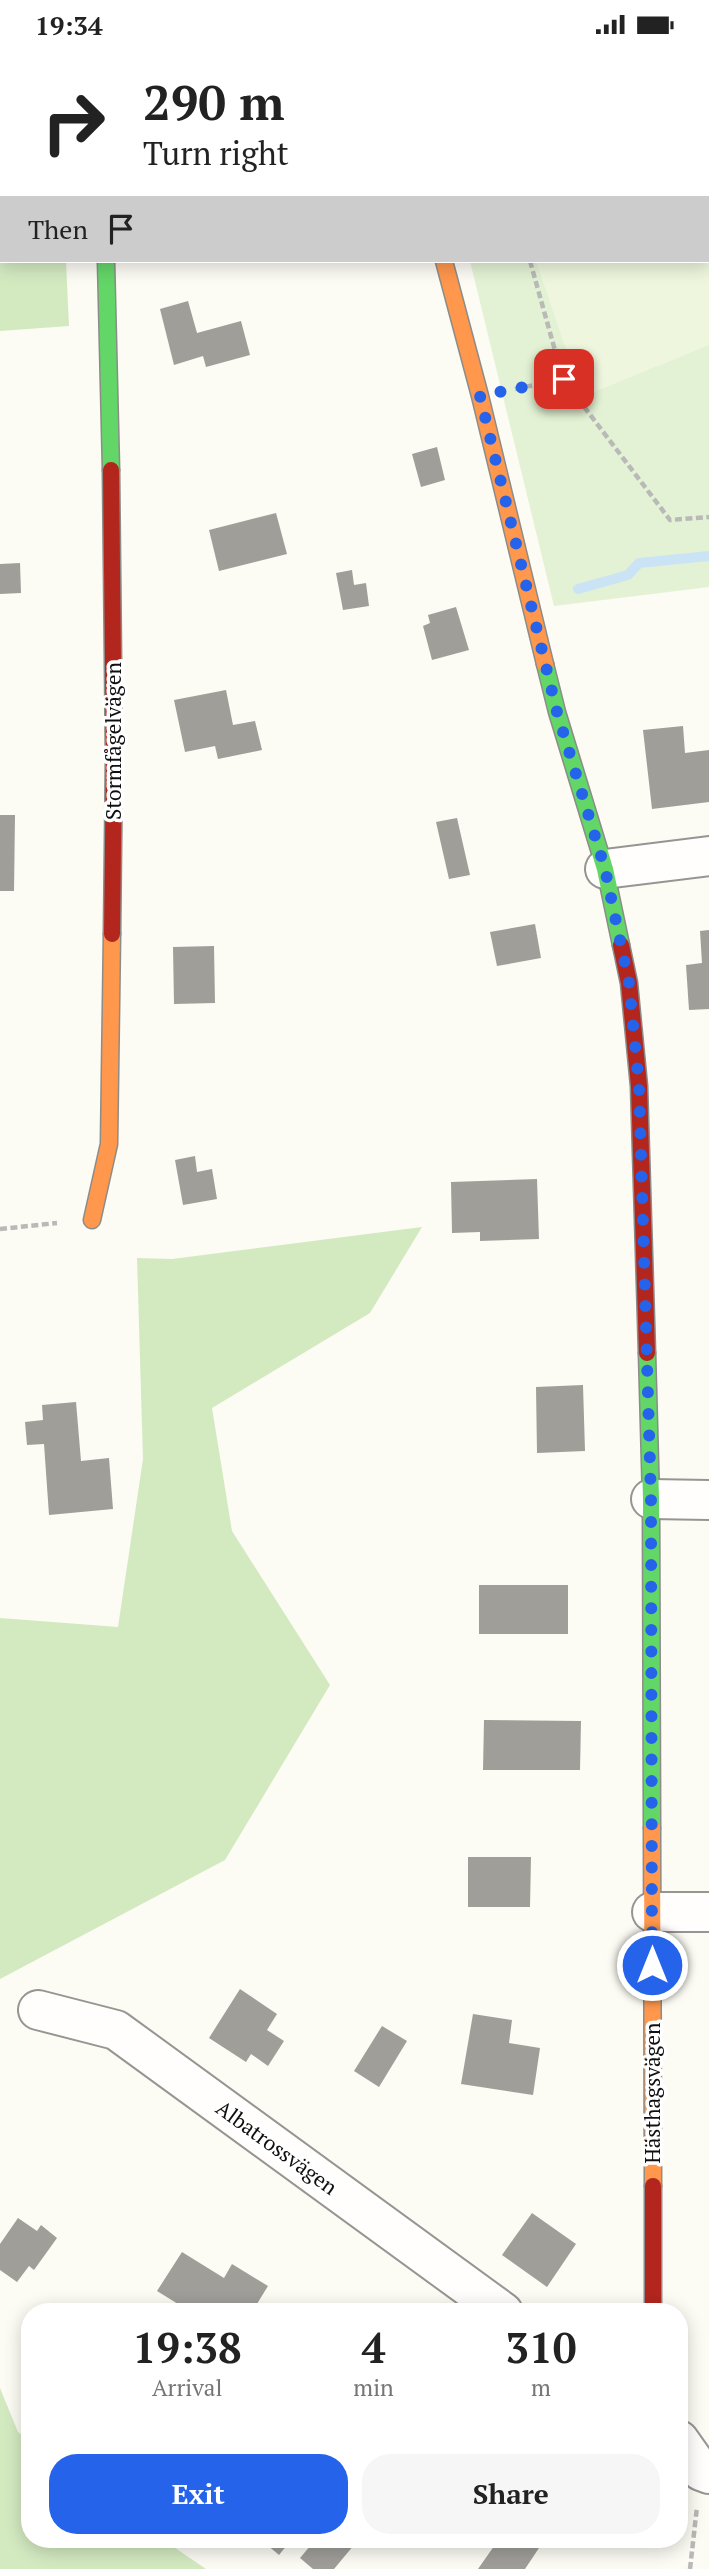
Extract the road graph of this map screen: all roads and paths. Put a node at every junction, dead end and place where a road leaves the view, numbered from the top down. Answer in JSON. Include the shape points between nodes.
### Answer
{"nodes":[{"id":1,"x":106,"y":263,"type":"edge"},
{"id":2,"x":445,"y":263,"type":"edge"},
{"id":3,"x":531,"y":263,"type":"edge"},
{"id":4,"x":564,"y":379,"type":"junction"},
{"id":5,"x":480,"y":396,"type":"junction"},
{"id":6,"x":709,"y":517,"type":"edge"},
{"id":7,"x":709,"y":856,"type":"edge"},
{"id":8,"x":605,"y":869,"type":"junction"},
{"id":9,"x":92,"y":1220,"type":"joint"},
{"id":10,"x":0,"y":1229,"type":"edge"},
{"id":11,"x":651,"y":1499,"type":"junction"},
{"id":12,"x":709,"y":1500,"type":"edge"},
{"id":13,"x":652,"y":1912,"type":"junction"},
{"id":14,"x":709,"y":1912,"type":"edge"},
{"id":15,"x":38,"y":2010,"type":"dead end"},
{"id":16,"x":491,"y":2303,"type":"edge"},
{"id":17,"x":653,"y":2303,"type":"edge"},
{"id":18,"x":688,"y":2451,"type":"edge"},
{"id":19,"x":705,"y":2473,"type":"edge"},
{"id":20,"x":690,"y":2569,"type":"edge"}],
"edges":[{"from":1,"to":9,"type":"street","name":"Stormfågelvägen","via":[[114,744],[109,1144]]},
{"from":2,"to":5,"type":"street","name":"Hästhagsvägen"},
{"from":3,"to":4,"type":"path"},
{"from":4,"to":5,"type":"path"},
{"from":4,"to":6,"type":"path","via":[[670,520]]},
{"from":5,"to":8,"type":"street","name":"Hästhagsvägen","via":[[557,712]]},
{"from":7,"to":8,"type":"street"},
{"from":8,"to":11,"type":"street","name":"Hästhagsvägen","via":[[629,983],[639,1086]]},
{"from":9,"to":10,"type":"path"},
{"from":11,"to":12,"type":"street"},
{"from":11,"to":13,"type":"street","name":"Hästhagsvägen"},
{"from":13,"to":14,"type":"street"},
{"from":13,"to":17,"type":"street","name":"Hästhagsvägen"},
{"from":15,"to":16,"type":"street","name":"Albatrossvägen","via":[[116,2030]]},
{"from":18,"to":19,"type":"street"},
{"from":19,"to":20,"type":"path"}]}
